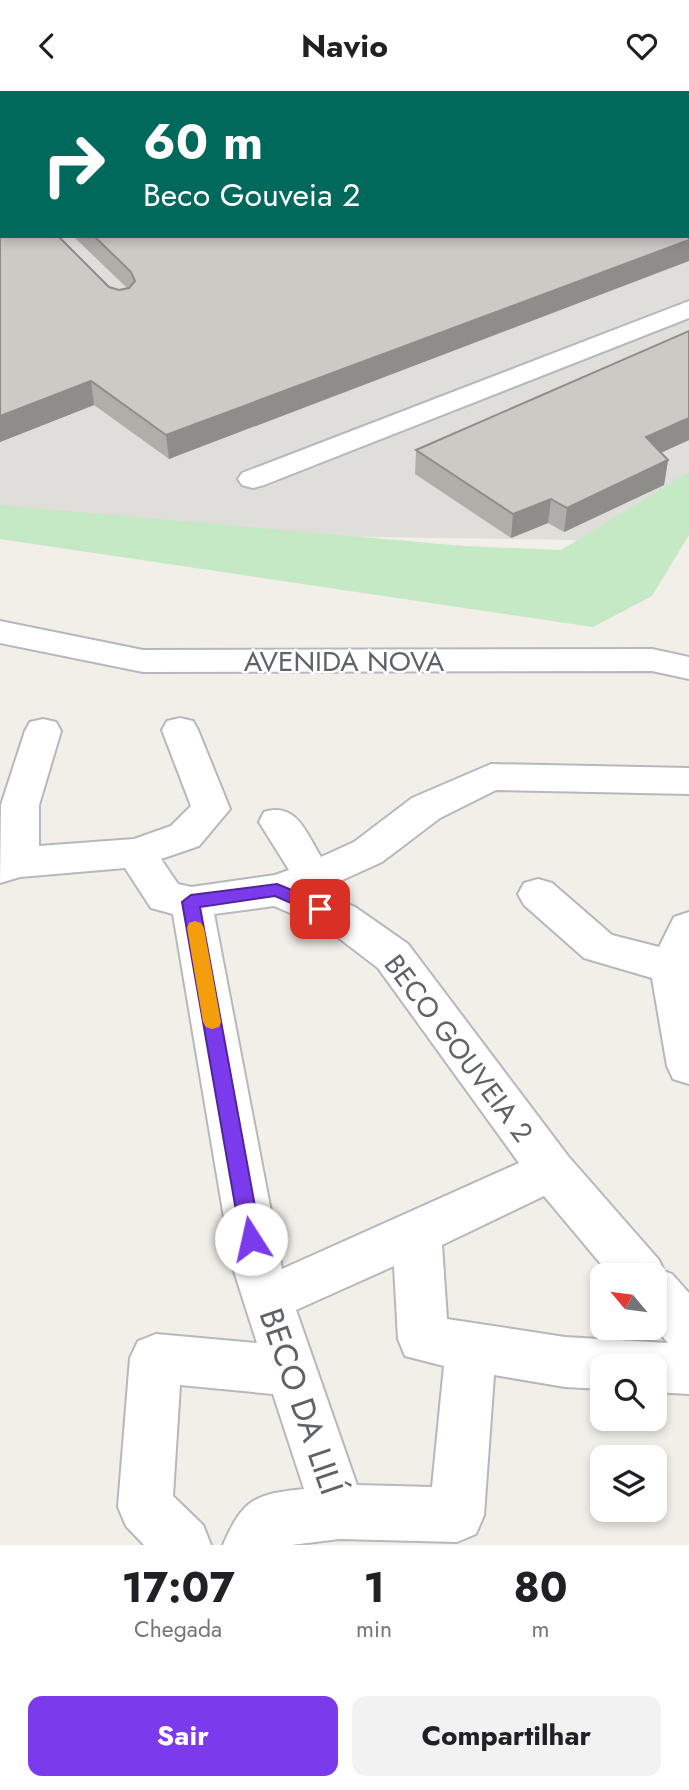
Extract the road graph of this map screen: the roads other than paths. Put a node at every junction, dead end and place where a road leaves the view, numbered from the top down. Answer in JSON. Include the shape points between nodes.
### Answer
{"nodes":[{"id":1,"x":689,"y":309,"type":"edge"},
{"id":2,"x":253,"y":479,"type":"dead end"},
{"id":3,"x":0,"y":632,"type":"edge"},
{"id":4,"x":689,"y":668,"type":"edge"},
{"id":5,"x":180,"y":730,"type":"dead end"},
{"id":6,"x":43,"y":731,"type":"dead end"},
{"id":7,"x":689,"y":781,"type":"edge"},
{"id":8,"x":278,"y":822,"type":"dead end"},
{"id":9,"x":136,"y":853,"type":"junction"},
{"id":10,"x":10,"y":865,"type":"edge"},
{"id":11,"x":295,"y":883,"type":"junction"},
{"id":12,"x":538,"y":894,"type":"dead end"},
{"id":13,"x":191,"y":902,"type":"junction"},
{"id":14,"x":689,"y":928,"type":"edge"},
{"id":15,"x":671,"y":967,"type":"junction"},
{"id":16,"x":689,"y":1066,"type":"edge"},
{"id":17,"x":551,"y":1170,"type":"junction"},
{"id":18,"x":417,"y":1233,"type":"junction"},
{"id":19,"x":631,"y":1263,"type":"edge"},
{"id":20,"x":267,"y":1299,"type":"junction"},
{"id":21,"x":667,"y":1305,"type":"edge"},
{"id":22,"x":689,"y":1330,"type":"edge"},
{"id":23,"x":471,"y":1346,"type":"junction"},
{"id":24,"x":689,"y":1369,"type":"edge"},
{"id":25,"x":292,"y":1371,"type":"junction"},
{"id":26,"x":340,"y":1512,"type":"junction"},
{"id":27,"x":183,"y":1545,"type":"edge"},
{"id":28,"x":251,"y":1545,"type":"edge"}],
"edges":[{"from":1,"to":2,"type":"street"},
{"from":3,"to":4,"type":"street","name":"AVENIDA NOVA","via":[[143,661],[652,660]]},
{"from":5,"to":9,"type":"street","via":[[211,809],[185,837]]},
{"from":6,"to":10,"type":"street","via":[[20,806]]},
{"from":7,"to":11,"type":"street","via":[[491,777],[426,809],[368,852]]},
{"from":8,"to":11,"type":"street"},
{"from":9,"to":10,"type":"street"},
{"from":9,"to":13,"type":"street","via":[[165,897]]},
{"from":11,"to":13,"type":"street"},
{"from":11,"to":17,"type":"street","name":"BECO GOUVEIA 2","via":[[393,956]]},
{"from":12,"to":15,"type":"street","via":[[599,947]]},
{"from":13,"to":20,"type":"street","name":"BECO DA LILÍ","via":[[256,1265]]},
{"from":14,"to":15,"type":"street"},
{"from":15,"to":16,"type":"street"},
{"from":17,"to":18,"type":"street"},
{"from":17,"to":19,"type":"street","name":"BECO GOUVEIA 2"},
{"from":18,"to":20,"type":"street"},
{"from":18,"to":23,"type":"street","via":[[423,1339]]},
{"from":20,"to":25,"type":"street","name":"BECO DA LILÍ"},
{"from":21,"to":22,"type":"street"},
{"from":23,"to":24,"type":"street","via":[[565,1361]]},
{"from":23,"to":26,"type":"street","via":[[457,1515]]},
{"from":25,"to":26,"type":"street","name":"BECO DA LILÍ"},
{"from":25,"to":27,"type":"street","via":[[156,1358],[145,1507]]},
{"from":26,"to":28,"type":"street","name":"BECO DA LILÍ","via":[[270,1520]]}]}
